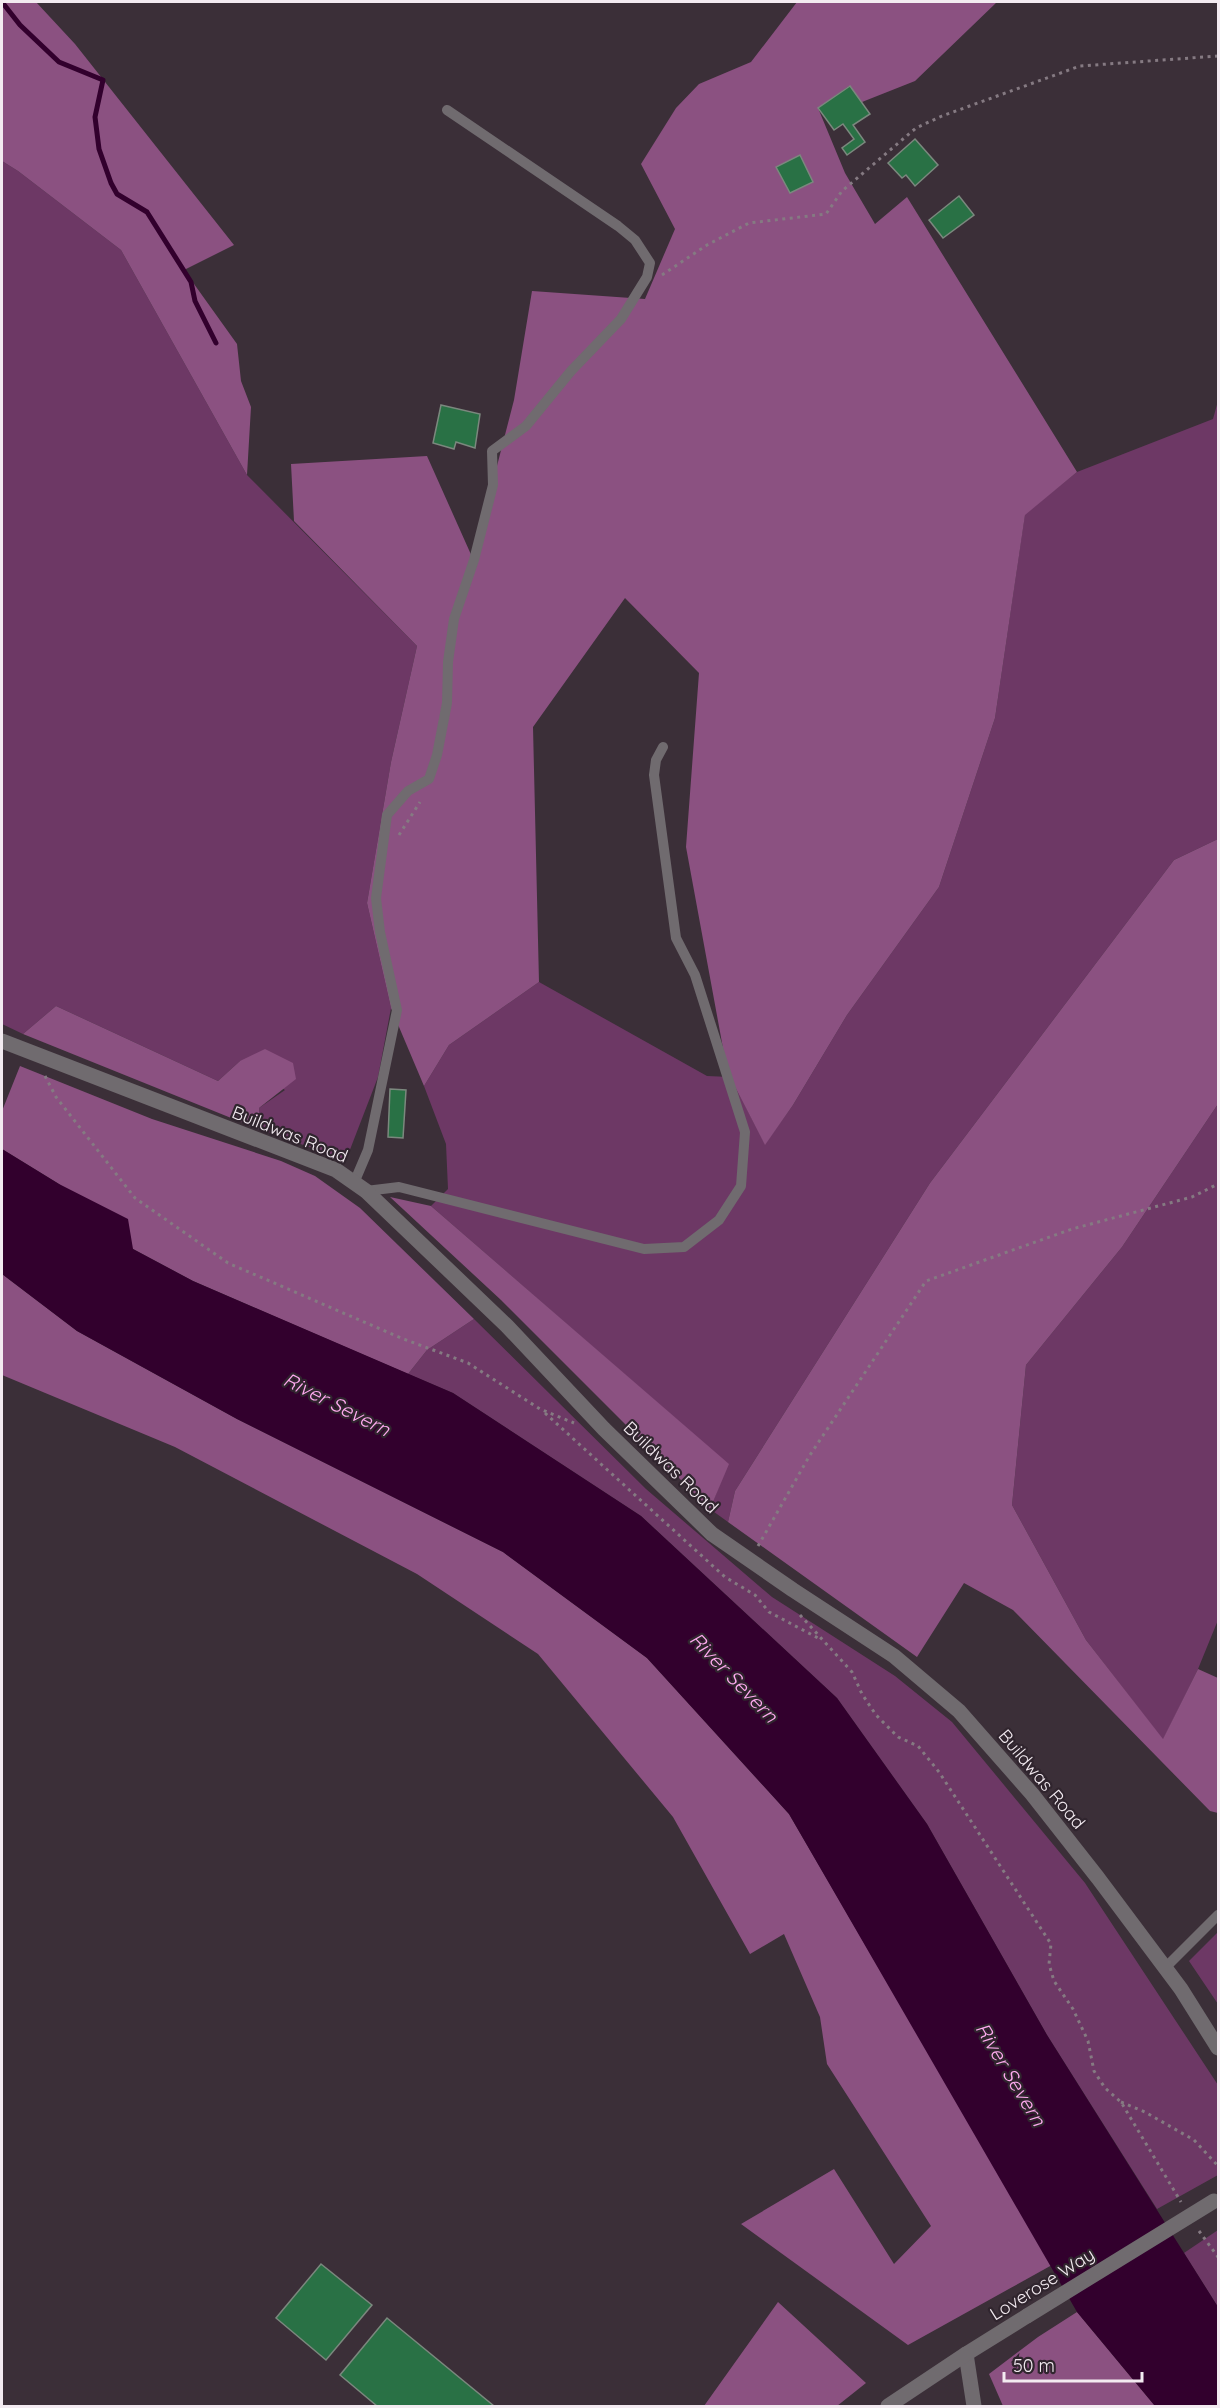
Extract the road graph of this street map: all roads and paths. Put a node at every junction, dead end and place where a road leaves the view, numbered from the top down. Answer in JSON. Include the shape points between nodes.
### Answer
{"nodes":[{"id":1,"x":1218,"y":56,"type":"edge"},
{"id":2,"x":447,"y":110,"type":"dead end"},
{"id":3,"x":655,"y":280,"type":"dead end"},
{"id":4,"x":663,"y":747,"type":"dead end"},
{"id":5,"x":421,"y":799,"type":"dead end"},
{"id":6,"x":397,"y":839,"type":"dead end"},
{"id":7,"x":2,"y":1043,"type":"edge"},
{"id":8,"x":48,"y":1059,"type":"junction"},
{"id":9,"x":1218,"y":1184,"type":"edge"},
{"id":10,"x":360,"y":1187,"type":"junction"},
{"id":11,"x":540,"y":1409,"type":"junction"},
{"id":12,"x":604,"y":1429,"type":"junction"},
{"id":13,"x":750,"y":1559,"type":"junction"},
{"id":14,"x":797,"y":1612,"type":"dead end"},
{"id":15,"x":820,"y":1639,"type":"junction"},
{"id":16,"x":1218,"y":1915,"type":"edge"},
{"id":17,"x":1165,"y":1968,"type":"junction"},
{"id":18,"x":1218,"y":2048,"type":"edge"},
{"id":19,"x":1121,"y":2102,"type":"junction"},
{"id":20,"x":1218,"y":2166,"type":"edge"},
{"id":21,"x":1216,"y":2199,"type":"edge"},
{"id":22,"x":1183,"y":2204,"type":"dead end"},
{"id":23,"x":1195,"y":2224,"type":"dead end"},
{"id":24,"x":1218,"y":2257,"type":"edge"},
{"id":25,"x":966,"y":2354,"type":"junction"},
{"id":26,"x":888,"y":2406,"type":"edge"},
{"id":27,"x":974,"y":2406,"type":"edge"}],
"edges":[{"from":1,"to":3,"type":"path","via":[[1080,66],[942,116],[916,128],[842,191],[826,214],[749,223],[697,251]]},
{"from":2,"to":10,"type":"lane","via":[[618,226],[635,240],[650,263],[647,277],[621,319],[526,426],[492,451],[493,485],[454,619],[447,703],[437,755],[429,779],[408,791],[387,814],[376,898],[397,1010]]},
{"from":4,"to":10,"type":"lane","via":[[654,775],[676,938],[695,975],[746,1132],[741,1186],[719,1220],[684,1247],[644,1249],[399,1187]]},
{"from":5,"to":6,"type":"path"},
{"from":7,"to":8,"type":"street","name":"Buildwas Road"},
{"from":8,"to":10,"type":"street","name":"Buildwas Road","via":[[336,1170]]},
{"from":8,"to":11,"type":"path","via":[[43,1073],[56,1096],[135,1198],[228,1263],[468,1363]]},
{"from":9,"to":13,"type":"path","via":[[1192,1197],[1072,1229],[926,1281],[810,1455]]},
{"from":10,"to":12,"type":"street","name":"Buildwas Road","via":[[507,1326]]},
{"from":11,"to":12,"type":"path","via":[[590,1430]]},
{"from":11,"to":15,"type":"path","via":[[725,1577],[755,1595],[769,1612]]},
{"from":12,"to":13,"type":"street","name":"Buildwas Road","via":[[712,1534]]},
{"from":13,"to":17,"type":"street","name":"Buildwas Road","via":[[894,1656],[959,1711],[1032,1794]]},
{"from":14,"to":15,"type":"path"},
{"from":15,"to":19,"type":"path","via":[[852,1672],[876,1715],[898,1737],[918,1746],[939,1772],[1051,1944],[1049,1964],[1054,1981],[1083,2030],[1094,2071]]},
{"from":16,"to":17,"type":"lane"},
{"from":17,"to":18,"type":"street","name":"Buildwas Road"},
{"from":19,"to":20,"type":"path","via":[[1194,2140]]},
{"from":19,"to":22,"type":"path"},
{"from":21,"to":25,"type":"street","name":"Loverose Way","bridge":true},
{"from":23,"to":24,"type":"path"},
{"from":25,"to":26,"type":"street","name":"Loverose Way"},
{"from":25,"to":27,"type":"street"}]}
